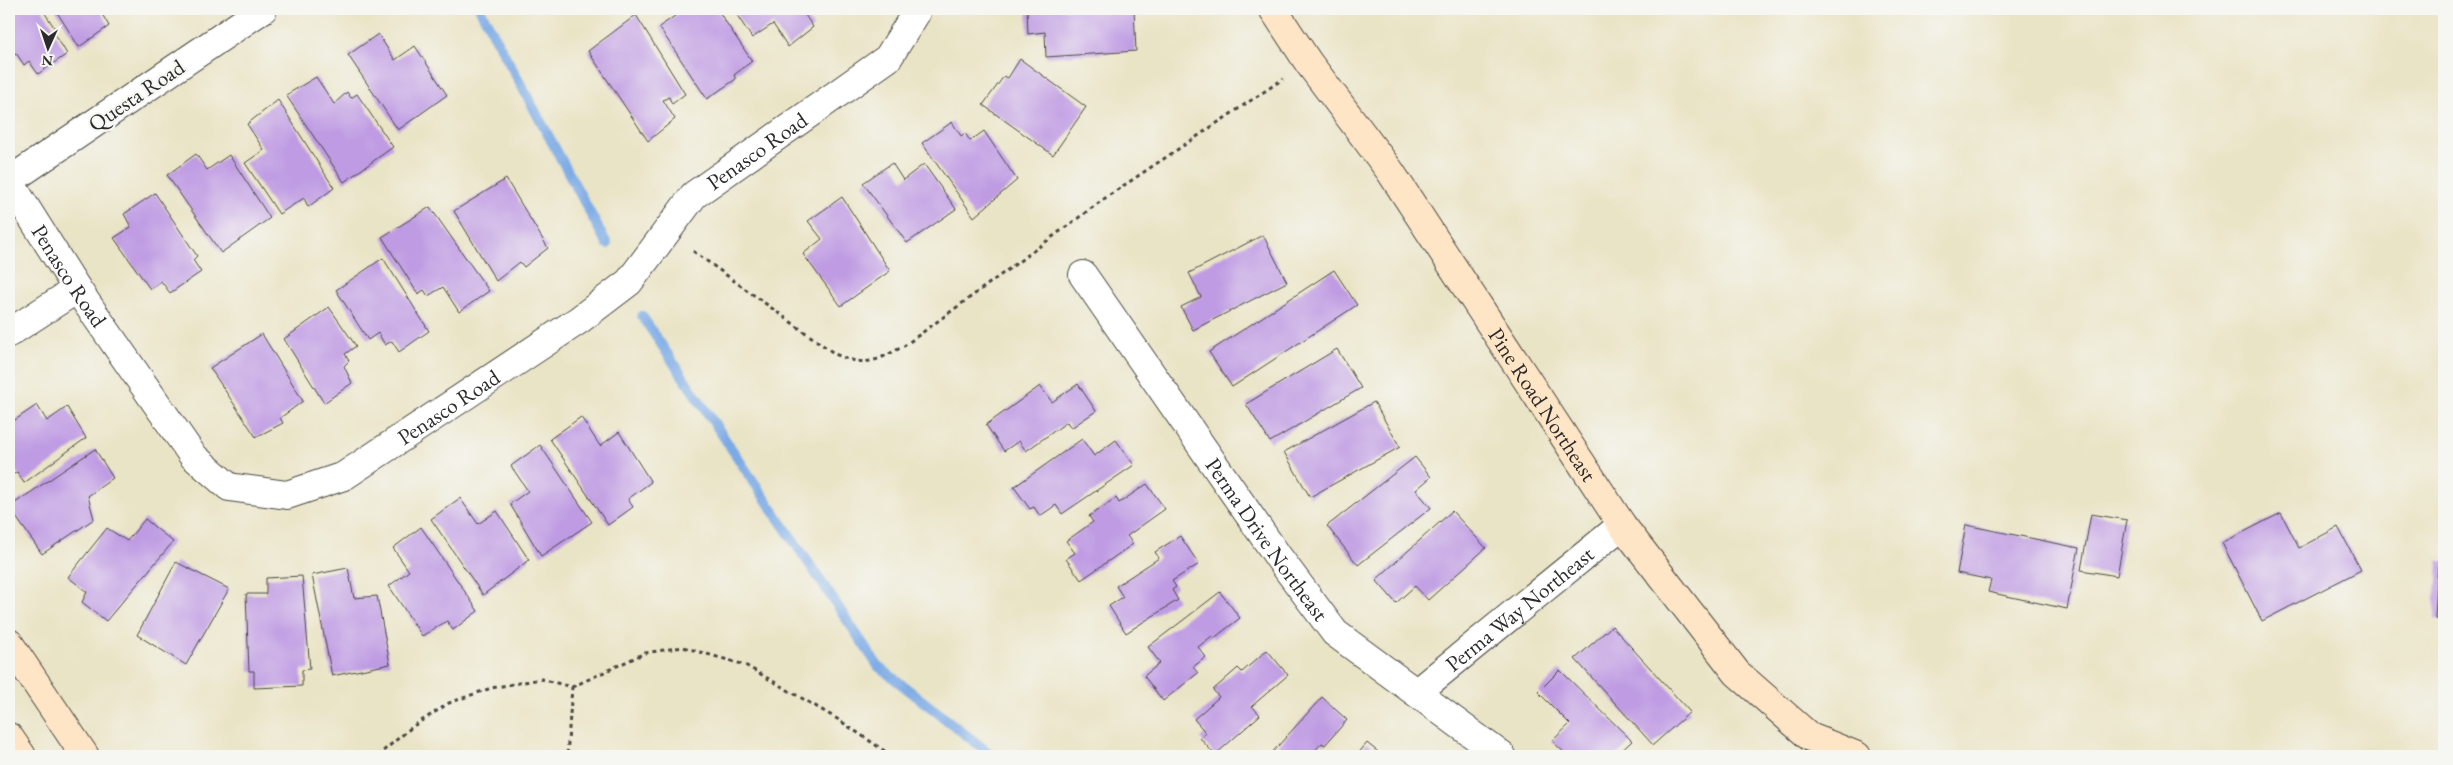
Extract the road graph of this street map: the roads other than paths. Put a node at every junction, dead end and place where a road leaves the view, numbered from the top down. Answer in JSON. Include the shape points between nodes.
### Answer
{"nodes":[{"id":1,"x":263,"y":9,"type":"edge"},
{"id":2,"x":916,"y":9,"type":"edge"},
{"id":3,"x":1273,"y":9,"type":"edge"},
{"id":4,"x":9,"y":180,"type":"edge"},
{"id":5,"x":1083,"y":275,"type":"dead end"},
{"id":6,"x":77,"y":289,"type":"junction"},
{"id":7,"x":9,"y":333,"type":"edge"},
{"id":8,"x":1622,"y":526,"type":"junction"},
{"id":9,"x":9,"y":643,"type":"edge"},
{"id":10,"x":1417,"y":692,"type":"junction"},
{"id":11,"x":9,"y":737,"type":"edge"},
{"id":12,"x":22,"y":756,"type":"edge"},
{"id":13,"x":85,"y":756,"type":"edge"},
{"id":14,"x":1502,"y":756,"type":"edge"},
{"id":15,"x":1857,"y":756,"type":"edge"}],
"edges":[{"from":1,"to":4,"type":"street","name":"Questa Road"},
{"from":2,"to":6,"type":"street","name":"Penasco Road","via":[[888,58],[694,196],[629,282],[579,320],[344,476],[288,495],[229,487],[192,456]]},
{"from":3,"to":8,"type":"street","name":"Pine Road Northeast","via":[[1308,62],[1390,171]]},
{"from":4,"to":6,"type":"street","name":"Penasco Road"},
{"from":5,"to":10,"type":"street","name":"Perma Drive Northeast","via":[[1279,558],[1335,633]]},
{"from":6,"to":7,"type":"street"},
{"from":8,"to":10,"type":"street","name":"Perma Way Northeast"},
{"from":8,"to":15,"type":"street","name":"Pine Road Northeast","via":[[1737,673],[1810,738]]},
{"from":9,"to":13,"type":"street"},
{"from":10,"to":14,"type":"street","name":"Perma Drive Northeast"},
{"from":11,"to":12,"type":"street"}]}
